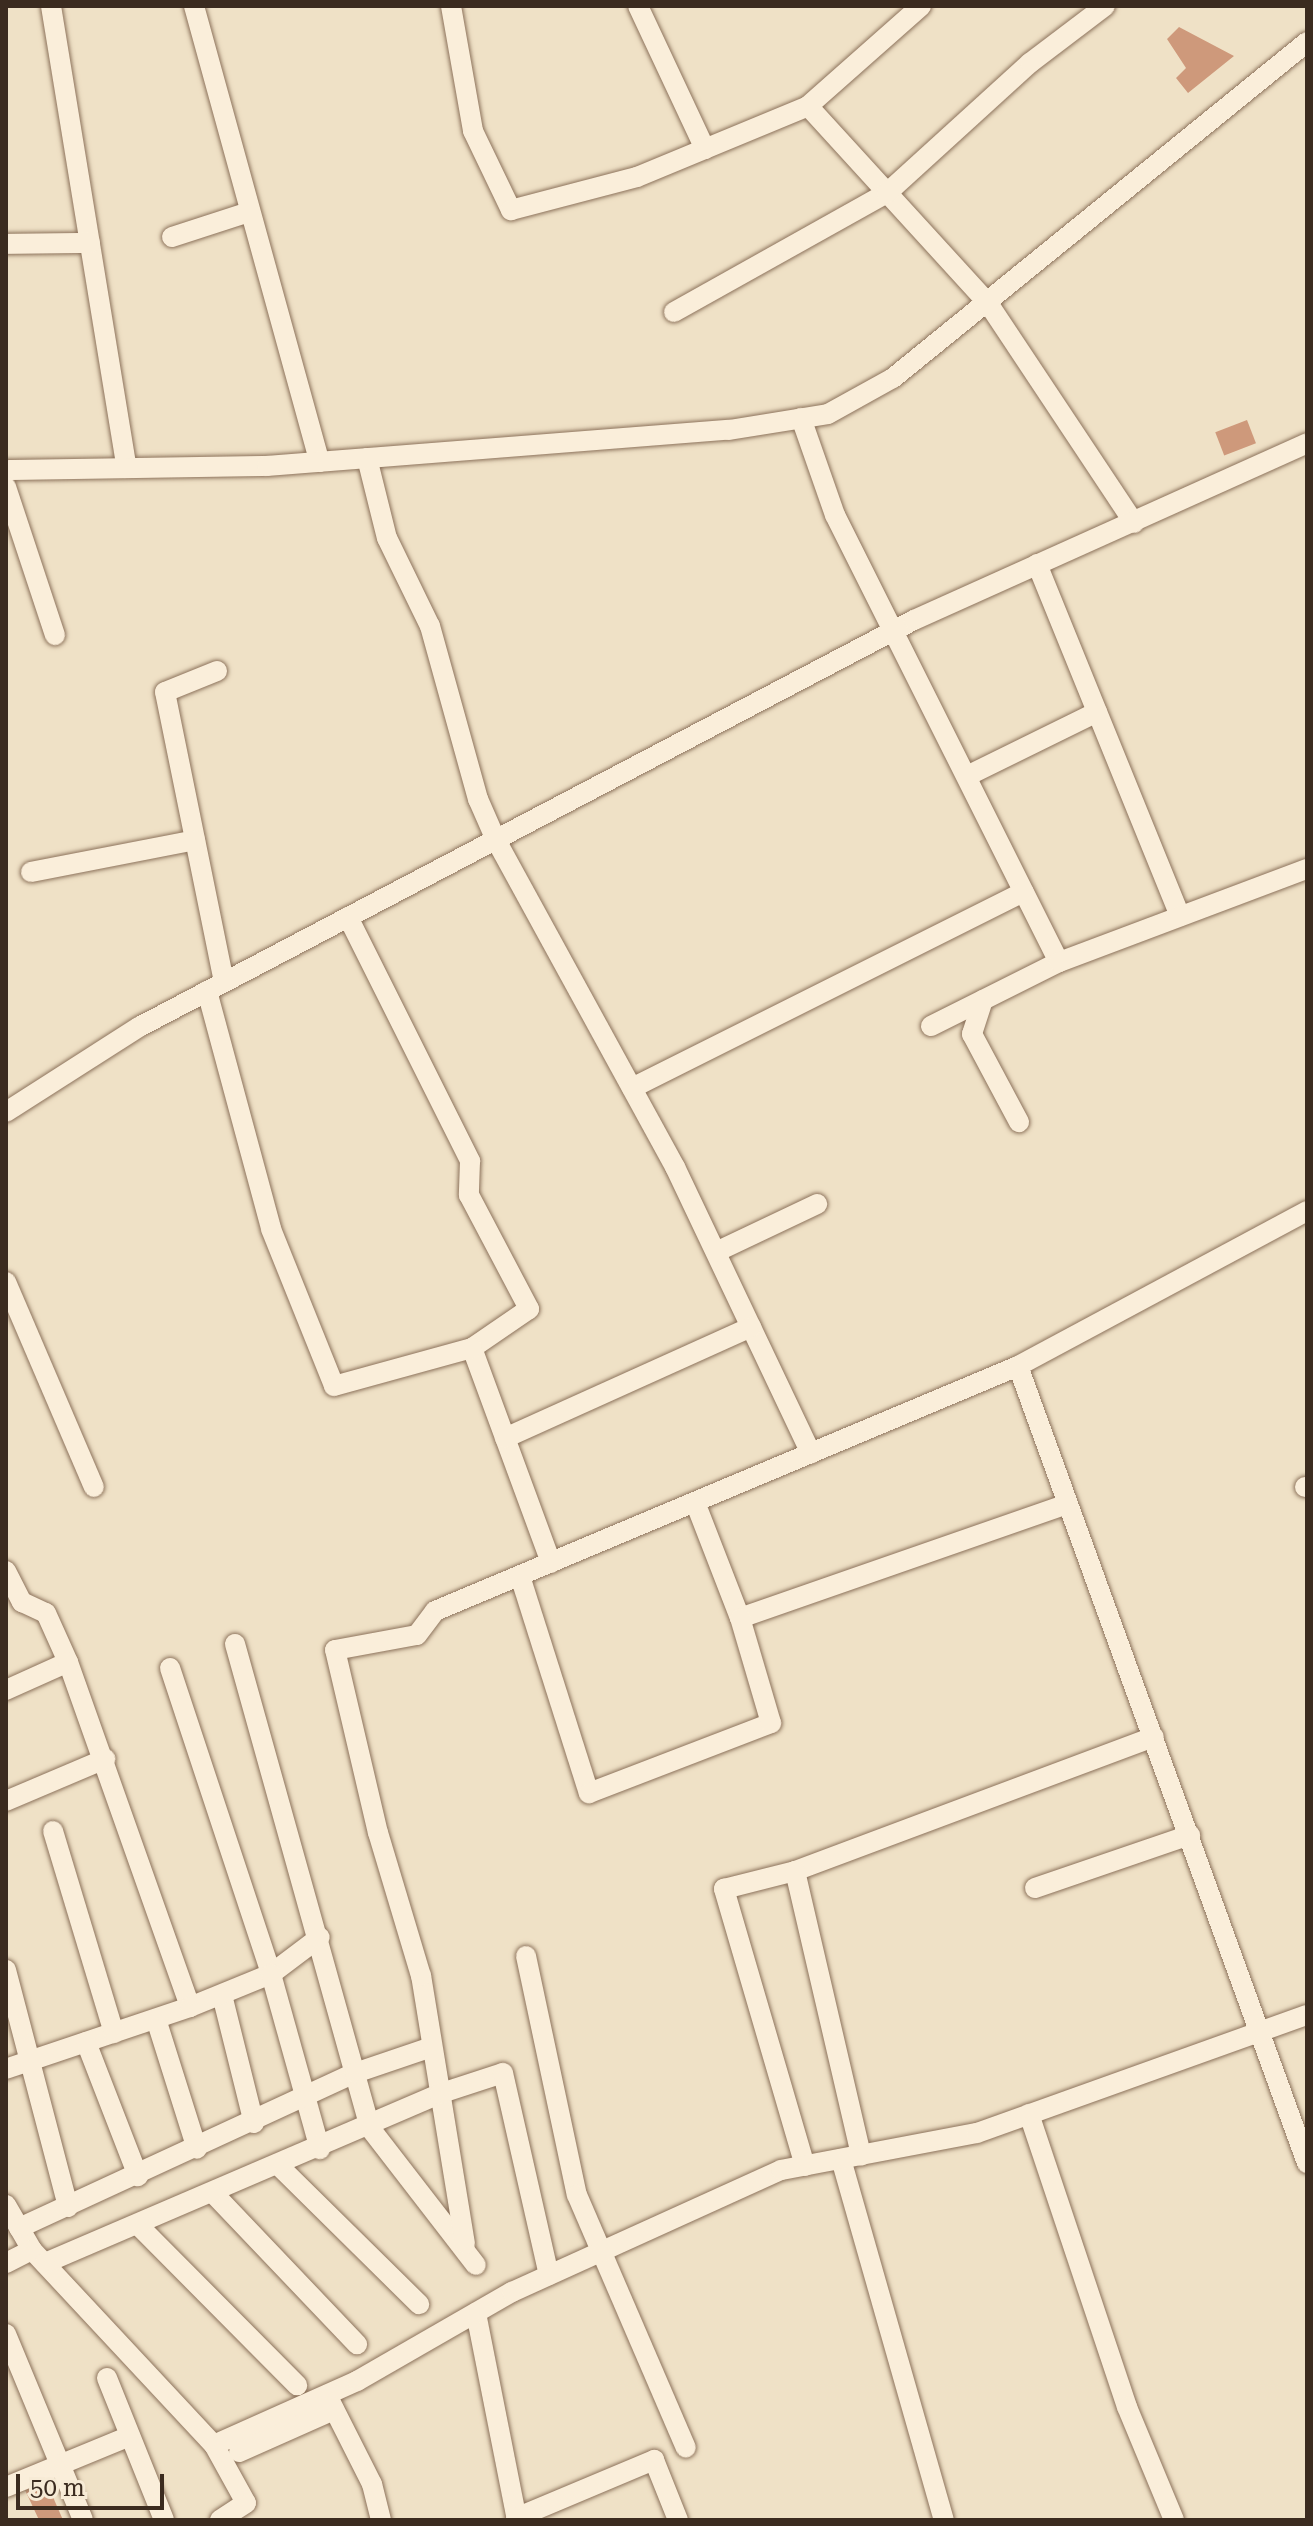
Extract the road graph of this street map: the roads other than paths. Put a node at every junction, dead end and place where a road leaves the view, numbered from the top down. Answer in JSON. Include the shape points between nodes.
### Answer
{"nodes":[{"id":1,"x":51,"y":6,"type":"edge"},
{"id":2,"x":194,"y":6,"type":"edge"},
{"id":3,"x":451,"y":6,"type":"edge"},
{"id":4,"x":638,"y":6,"type":"edge"},
{"id":5,"x":921,"y":6,"type":"edge"},
{"id":6,"x":1105,"y":6,"type":"edge"},
{"id":7,"x":1307,"y":42,"type":"edge"},
{"id":8,"x":808,"y":106,"type":"junction"},
{"id":9,"x":705,"y":149,"type":"junction"},
{"id":10,"x":887,"y":193,"type":"junction"},
{"id":11,"x":249,"y":212,"type":"junction"},
{"id":12,"x":172,"y":237,"type":"dead end"},
{"id":13,"x":90,"y":243,"type":"junction"},
{"id":14,"x":6,"y":244,"type":"edge"},
{"id":15,"x":988,"y":303,"type":"junction"},
{"id":16,"x":674,"y":312,"type":"dead end"},
{"id":17,"x":801,"y":418,"type":"junction"},
{"id":18,"x":1307,"y":443,"type":"edge"},
{"id":19,"x":367,"y":458,"type":"junction"},
{"id":20,"x":320,"y":462,"type":"junction"},
{"id":21,"x":127,"y":468,"type":"junction"},
{"id":22,"x":6,"y":470,"type":"edge"},
{"id":23,"x":6,"y":487,"type":"edge"},
{"id":24,"x":1134,"y":523,"type":"junction"},
{"id":25,"x":1037,"y":564,"type":"junction"},
{"id":26,"x":896,"y":630,"type":"junction"},
{"id":27,"x":55,"y":635,"type":"dead end"},
{"id":28,"x":217,"y":671,"type":"dead end"},
{"id":29,"x":1097,"y":712,"type":"junction"},
{"id":30,"x":967,"y":776,"type":"junction"},
{"id":31,"x":195,"y":840,"type":"junction"},
{"id":32,"x":496,"y":840,"type":"junction"},
{"id":33,"x":1307,"y":869,"type":"edge"},
{"id":34,"x":31,"y":872,"type":"dead end"},
{"id":35,"x":1024,"y":892,"type":"junction"},
{"id":36,"x":1180,"y":916,"type":"junction"},
{"id":37,"x":348,"y":917,"type":"junction"},
{"id":38,"x":1059,"y":962,"type":"junction"},
{"id":39,"x":216,"y":986,"type":"junction"},
{"id":40,"x":983,"y":1000,"type":"junction"},
{"id":41,"x":931,"y":1026,"type":"dead end"},
{"id":42,"x":632,"y":1088,"type":"junction"},
{"id":43,"x":6,"y":1112,"type":"edge"},
{"id":44,"x":1019,"y":1122,"type":"dead end"},
{"id":45,"x":817,"y":1204,"type":"dead end"},
{"id":46,"x":1307,"y":1211,"type":"edge"},
{"id":47,"x":716,"y":1252,"type":"junction"},
{"id":48,"x":6,"y":1282,"type":"edge"},
{"id":49,"x":751,"y":1327,"type":"junction"},
{"id":50,"x":472,"y":1348,"type":"junction"},
{"id":51,"x":1018,"y":1366,"type":"junction"},
{"id":52,"x":505,"y":1438,"type":"junction"},
{"id":53,"x":811,"y":1453,"type":"junction"},
{"id":54,"x":94,"y":1487,"type":"dead end"},
{"id":55,"x":695,"y":1502,"type":"junction"},
{"id":56,"x":1068,"y":1504,"type":"junction"},
{"id":57,"x":551,"y":1563,"type":"junction"},
{"id":58,"x":6,"y":1571,"type":"edge"},
{"id":59,"x":520,"y":1576,"type":"junction"},
{"id":60,"x":740,"y":1618,"type":"junction"},
{"id":61,"x":235,"y":1644,"type":"dead end"},
{"id":62,"x":68,"y":1662,"type":"junction"},
{"id":63,"x":170,"y":1668,"type":"dead end"},
{"id":64,"x":6,"y":1690,"type":"edge"},
{"id":65,"x":1154,"y":1737,"type":"junction"},
{"id":66,"x":105,"y":1759,"type":"junction"},
{"id":67,"x":6,"y":1801,"type":"edge"},
{"id":68,"x":53,"y":1831,"type":"dead end"},
{"id":69,"x":1190,"y":1835,"type":"junction"},
{"id":70,"x":795,"y":1871,"type":"junction"},
{"id":71,"x":1035,"y":1888,"type":"dead end"},
{"id":72,"x":320,"y":1937,"type":"junction"},
{"id":73,"x":526,"y":1956,"type":"dead end"},
{"id":74,"x":6,"y":1970,"type":"edge"},
{"id":75,"x":271,"y":1974,"type":"junction"},
{"id":76,"x":222,"y":1995,"type":"junction"},
{"id":77,"x":190,"y":2007,"type":"junction"},
{"id":78,"x":1307,"y":2015,"type":"edge"},
{"id":79,"x":156,"y":2019,"type":"junction"},
{"id":80,"x":1262,"y":2032,"type":"junction"},
{"id":81,"x":114,"y":2033,"type":"junction"},
{"id":82,"x":86,"y":2042,"type":"junction"},
{"id":83,"x":432,"y":2047,"type":"junction"},
{"id":84,"x":34,"y":2060,"type":"junction"},
{"id":85,"x":6,"y":2069,"type":"edge"},
{"id":86,"x":355,"y":2073,"type":"junction"},
{"id":87,"x":439,"y":2094,"type":"junction"},
{"id":88,"x":306,"y":2100,"type":"junction"},
{"id":89,"x":1029,"y":2114,"type":"junction"},
{"id":90,"x":254,"y":2123,"type":"junction"},
{"id":91,"x":370,"y":2128,"type":"junction"},
{"id":92,"x":197,"y":2149,"type":"junction"},
{"id":93,"x":320,"y":2149,"type":"junction"},
{"id":94,"x":851,"y":2157,"type":"junction"},
{"id":95,"x":1307,"y":2163,"type":"edge"},
{"id":96,"x":279,"y":2166,"type":"junction"},
{"id":97,"x":805,"y":2166,"type":"junction"},
{"id":98,"x":138,"y":2176,"type":"junction"},
{"id":99,"x":213,"y":2193,"type":"junction"},
{"id":100,"x":6,"y":2205,"type":"edge"},
{"id":101,"x":68,"y":2207,"type":"junction"},
{"id":102,"x":138,"y":2225,"type":"junction"},
{"id":103,"x":19,"y":2228,"type":"junction"},
{"id":104,"x":465,"y":2244,"type":"junction"},
{"id":105,"x":598,"y":2253,"type":"junction"},
{"id":106,"x":38,"y":2256,"type":"junction"},
{"id":107,"x":6,"y":2263,"type":"edge"},
{"id":108,"x":476,"y":2265,"type":"dead end"},
{"id":109,"x":549,"y":2275,"type":"junction"},
{"id":110,"x":419,"y":2304,"type":"dead end"},
{"id":111,"x":476,"y":2313,"type":"junction"},
{"id":112,"x":6,"y":2334,"type":"edge"},
{"id":113,"x":357,"y":2344,"type":"dead end"},
{"id":114,"x":107,"y":2378,"type":"dead end"},
{"id":115,"x":297,"y":2385,"type":"dead end"},
{"id":116,"x":331,"y":2402,"type":"junction"},
{"id":117,"x":130,"y":2436,"type":"junction"},
{"id":118,"x":214,"y":2445,"type":"junction"},
{"id":119,"x":686,"y":2448,"type":"dead end"},
{"id":120,"x":239,"y":2452,"type":"dead end"},
{"id":121,"x":59,"y":2465,"type":"junction"},
{"id":122,"x":6,"y":2487,"type":"edge"},
{"id":123,"x":516,"y":2519,"type":"edge"},
{"id":124,"x":83,"y":2520,"type":"edge"},
{"id":125,"x":164,"y":2520,"type":"edge"},
{"id":126,"x":220,"y":2520,"type":"edge"},
{"id":127,"x":381,"y":2520,"type":"edge"},
{"id":128,"x":678,"y":2520,"type":"edge"},
{"id":129,"x":944,"y":2520,"type":"edge"},
{"id":130,"x":1174,"y":2520,"type":"edge"}],
"edges":[{"from":1,"to":13,"type":"street"},
{"from":2,"to":11,"type":"street"},
{"from":3,"to":9,"type":"street","via":[[473,131],[511,210],[637,177]]},
{"from":4,"to":9,"type":"street"},
{"from":5,"to":8,"type":"street"},
{"from":6,"to":10,"type":"street","via":[[1030,63]]},
{"from":7,"to":15,"type":"street"},
{"from":8,"to":9,"type":"street"},
{"from":8,"to":10,"type":"street"},
{"from":10,"to":15,"type":"street"},
{"from":10,"to":16,"type":"street"},
{"from":11,"to":12,"type":"street"},
{"from":11,"to":20,"type":"street"},
{"from":13,"to":14,"type":"street"},
{"from":13,"to":21,"type":"street"},
{"from":15,"to":17,"type":"street","via":[[893,378],[828,414]]},
{"from":15,"to":24,"type":"street"},
{"from":17,"to":19,"type":"street","via":[[729,430]]},
{"from":17,"to":26,"type":"street","via":[[835,515]]},
{"from":18,"to":24,"type":"street"},
{"from":19,"to":20,"type":"street"},
{"from":19,"to":32,"type":"street","via":[[387,538],[430,626],[478,799]]},
{"from":20,"to":21,"type":"street"},
{"from":21,"to":22,"type":"street"},
{"from":23,"to":27,"type":"street"},
{"from":24,"to":25,"type":"street"},
{"from":25,"to":26,"type":"street"},
{"from":25,"to":29,"type":"street"},
{"from":26,"to":30,"type":"street"},
{"from":26,"to":32,"type":"street"},
{"from":28,"to":31,"type":"street","via":[[165,692]]},
{"from":29,"to":30,"type":"street"},
{"from":29,"to":36,"type":"street"},
{"from":30,"to":35,"type":"street"},
{"from":31,"to":34,"type":"street"},
{"from":31,"to":39,"type":"street"},
{"from":32,"to":37,"type":"street"},
{"from":32,"to":42,"type":"street"},
{"from":33,"to":36,"type":"street"},
{"from":35,"to":38,"type":"street"},
{"from":35,"to":42,"type":"street"},
{"from":36,"to":38,"type":"street"},
{"from":37,"to":39,"type":"street"},
{"from":37,"to":50,"type":"street","via":[[470,1161],[469,1195],[529,1309]]},
{"from":38,"to":40,"type":"street"},
{"from":39,"to":43,"type":"street"},
{"from":39,"to":50,"type":"street","via":[[271,1229],[334,1386]]},
{"from":40,"to":41,"type":"street"},
{"from":40,"to":44,"type":"street","via":[[972,1034]]},
{"from":42,"to":47,"type":"street"},
{"from":45,"to":47,"type":"street"},
{"from":46,"to":51,"type":"street"},
{"from":47,"to":49,"type":"street"},
{"from":48,"to":54,"type":"street"},
{"from":49,"to":52,"type":"street"},
{"from":49,"to":53,"type":"street"},
{"from":50,"to":52,"type":"street"},
{"from":51,"to":53,"type":"street"},
{"from":51,"to":56,"type":"street"},
{"from":52,"to":57,"type":"street"},
{"from":53,"to":55,"type":"street"},
{"from":55,"to":57,"type":"street"},
{"from":55,"to":60,"type":"street"},
{"from":56,"to":60,"type":"street"},
{"from":56,"to":65,"type":"street"},
{"from":57,"to":59,"type":"street"},
{"from":58,"to":62,"type":"street","via":[[22,1602],[46,1613]]},
{"from":59,"to":60,"type":"street","via":[[589,1793],[771,1723]]},
{"from":59,"to":83,"type":"street","via":[[435,1611],[417,1635],[335,1650],[378,1833],[421,1976]]},
{"from":61,"to":72,"type":"street"},
{"from":62,"to":64,"type":"street"},
{"from":62,"to":66,"type":"street"},
{"from":63,"to":75,"type":"street"},
{"from":65,"to":69,"type":"street"},
{"from":65,"to":70,"type":"street"},
{"from":66,"to":67,"type":"street"},
{"from":66,"to":77,"type":"street"},
{"from":68,"to":81,"type":"street"},
{"from":69,"to":71,"type":"street"},
{"from":69,"to":80,"type":"street"},
{"from":70,"to":94,"type":"street"},
{"from":70,"to":97,"type":"street","via":[[724,1889]]},
{"from":72,"to":75,"type":"street"},
{"from":72,"to":86,"type":"street"},
{"from":73,"to":105,"type":"street","via":[[577,2195]]},
{"from":74,"to":84,"type":"street"},
{"from":75,"to":76,"type":"street"},
{"from":75,"to":88,"type":"street"},
{"from":76,"to":77,"type":"street"},
{"from":76,"to":90,"type":"street"},
{"from":77,"to":79,"type":"street"},
{"from":78,"to":80,"type":"street"},
{"from":79,"to":81,"type":"street"},
{"from":79,"to":92,"type":"street"},
{"from":80,"to":89,"type":"street"},
{"from":80,"to":95,"type":"street"},
{"from":81,"to":82,"type":"street"},
{"from":82,"to":84,"type":"street"},
{"from":82,"to":98,"type":"street"},
{"from":83,"to":86,"type":"street"},
{"from":83,"to":87,"type":"street"},
{"from":84,"to":85,"type":"street"},
{"from":84,"to":101,"type":"street"},
{"from":86,"to":88,"type":"street"},
{"from":86,"to":91,"type":"street"},
{"from":87,"to":91,"type":"street"},
{"from":87,"to":104,"type":"street"},
{"from":87,"to":109,"type":"street","via":[[503,2073]]},
{"from":88,"to":90,"type":"street"},
{"from":88,"to":93,"type":"street"},
{"from":89,"to":94,"type":"street","via":[[977,2133]]},
{"from":89,"to":130,"type":"street","via":[[1127,2407]]},
{"from":90,"to":92,"type":"street"},
{"from":91,"to":93,"type":"street"},
{"from":91,"to":104,"type":"street"},
{"from":92,"to":98,"type":"street"},
{"from":93,"to":96,"type":"street"},
{"from":94,"to":97,"type":"street"},
{"from":94,"to":129,"type":"street"},
{"from":96,"to":99,"type":"street"},
{"from":96,"to":110,"type":"street"},
{"from":97,"to":105,"type":"street","via":[[781,2170]]},
{"from":98,"to":101,"type":"street"},
{"from":99,"to":102,"type":"street"},
{"from":99,"to":113,"type":"street"},
{"from":100,"to":103,"type":"street"},
{"from":101,"to":103,"type":"street"},
{"from":102,"to":106,"type":"street"},
{"from":102,"to":115,"type":"street"},
{"from":103,"to":106,"type":"street"},
{"from":104,"to":108,"type":"street"},
{"from":105,"to":109,"type":"street"},
{"from":105,"to":119,"type":"street","via":[[638,2328]]},
{"from":106,"to":107,"type":"street"},
{"from":106,"to":118,"type":"street"},
{"from":109,"to":111,"type":"street"},
{"from":111,"to":116,"type":"street"},
{"from":111,"to":123,"type":"street"},
{"from":112,"to":121,"type":"street"},
{"from":114,"to":117,"type":"street"},
{"from":116,"to":118,"type":"street"},
{"from":116,"to":120,"type":"street"},
{"from":116,"to":127,"type":"street","via":[[376,2493]]},
{"from":117,"to":121,"type":"street"},
{"from":117,"to":125,"type":"street"},
{"from":118,"to":126,"type":"street","via":[[246,2503]]},
{"from":121,"to":122,"type":"street"},
{"from":121,"to":124,"type":"street"},
{"from":123,"to":128,"type":"street","via":[[654,2460]]}]}
